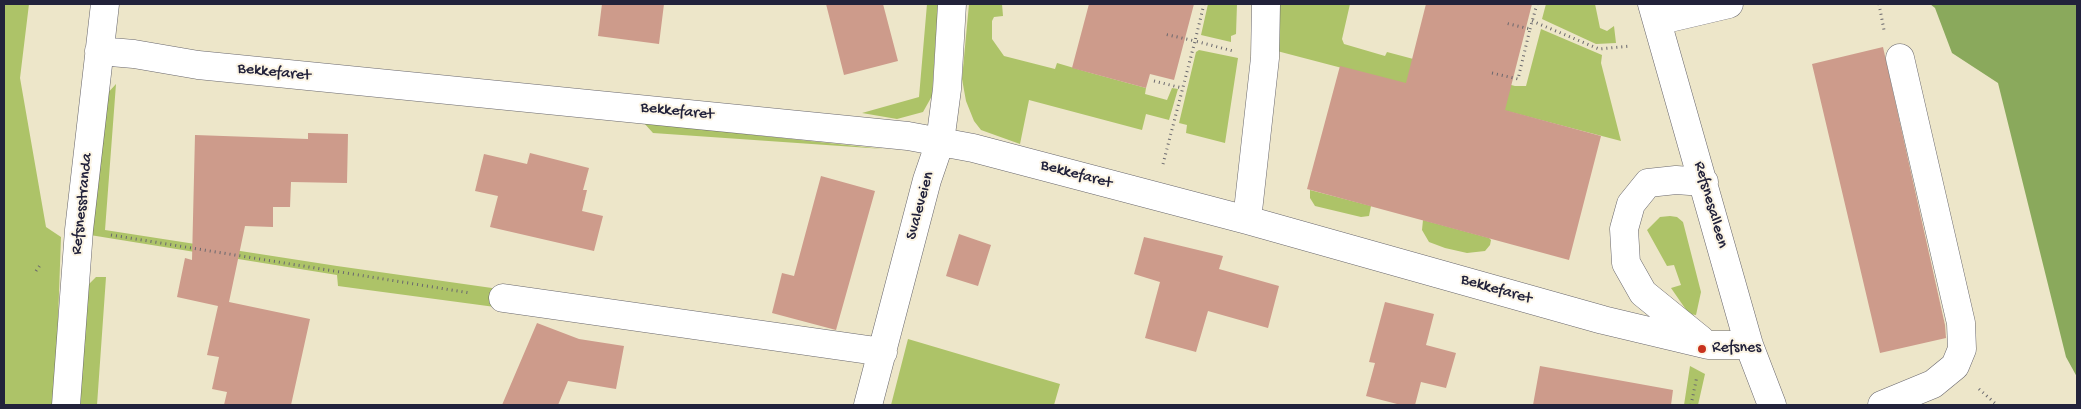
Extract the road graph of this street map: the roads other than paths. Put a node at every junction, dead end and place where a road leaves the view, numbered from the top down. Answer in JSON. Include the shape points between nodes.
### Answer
{"nodes":[{"id":1,"x":105,"y":4,"type":"edge"},
{"id":2,"x":952,"y":4,"type":"edge"},
{"id":3,"x":1266,"y":4,"type":"edge"},
{"id":4,"x":1729,"y":4,"type":"edge"},
{"id":5,"x":1655,"y":12,"type":"edge"},
{"id":6,"x":99,"y":51,"type":"junction"},
{"id":7,"x":1900,"y":58,"type":"dead end"},
{"id":8,"x":940,"y":142,"type":"junction"},
{"id":9,"x":1704,"y":182,"type":"junction"},
{"id":10,"x":1247,"y":220,"type":"junction"},
{"id":11,"x":503,"y":298,"type":"road end"},
{"id":12,"x":1708,"y":345,"type":"junction"},
{"id":13,"x":1749,"y":345,"type":"junction"},
{"id":14,"x":883,"y":352,"type":"junction"},
{"id":15,"x":66,"y":405,"type":"edge"},
{"id":16,"x":868,"y":405,"type":"edge"},
{"id":17,"x":1772,"y":405,"type":"edge"},
{"id":18,"x":1882,"y":405,"type":"edge"}],
"edges":[{"from":1,"to":6,"type":"street","name":"Refsnesstranda"},
{"from":2,"to":8,"type":"street","name":"Svaleveien"},
{"from":3,"to":10,"type":"street","via":[[1265,58]]},
{"from":4,"to":5,"type":"street"},
{"from":5,"to":9,"type":"street","name":"Refsnesalleen"},
{"from":6,"to":8,"type":"street","name":"Bekkefaret","via":[[198,65],[908,136]]},
{"from":6,"to":15,"type":"street","name":"Refsnesstranda"},
{"from":7,"to":18,"type":"street","via":[[1961,322],[1962,349],[1955,366],[1933,384]]},
{"from":8,"to":10,"type":"street","name":"Bekkefaret"},
{"from":8,"to":14,"type":"street","name":"Svaleveien","via":[[927,180]]},
{"from":9,"to":12,"type":"street","via":[[1648,183],[1631,204],[1624,229],[1626,263],[1643,293]]},
{"from":9,"to":13,"type":"street","name":"Refsnesalleen"},
{"from":10,"to":12,"type":"street","name":"Bekkefaret","via":[[1602,320]]},
{"from":11,"to":14,"type":"street"},
{"from":12,"to":13,"type":"street","name":"Bekkefaret"},
{"from":13,"to":17,"type":"street","name":"Refsnesalleen"},
{"from":14,"to":16,"type":"street","name":"Svaleveien"}]}
